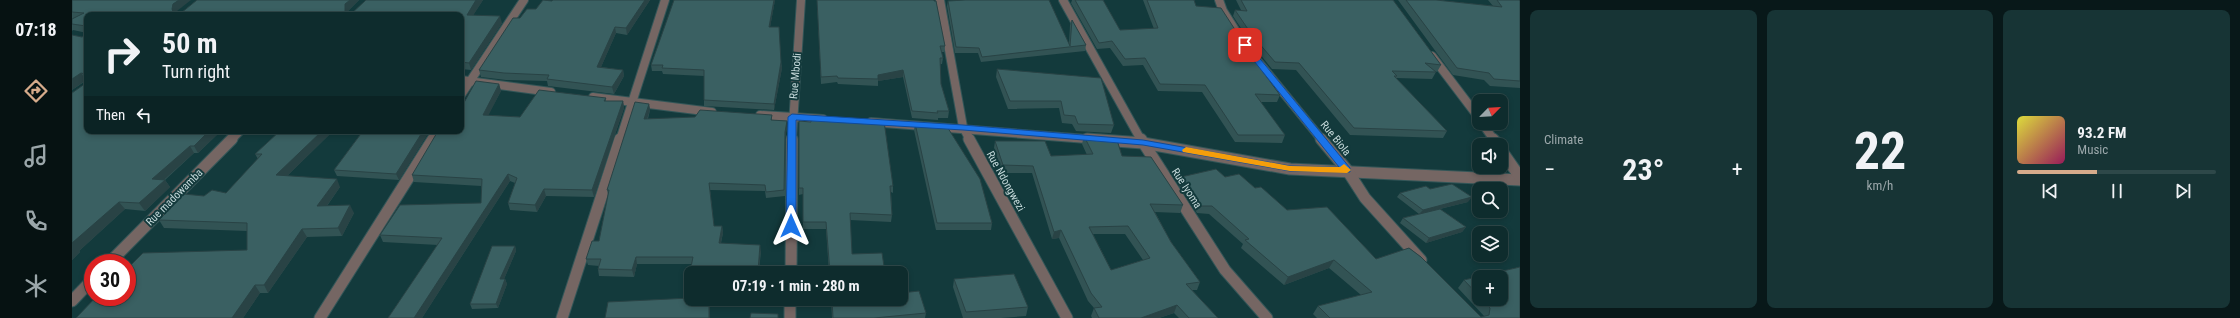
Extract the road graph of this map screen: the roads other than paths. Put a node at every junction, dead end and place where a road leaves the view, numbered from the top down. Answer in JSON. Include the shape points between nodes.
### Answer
{"nodes":[{"id":1,"x":524,"y":0,"type":"edge"},
{"id":2,"x":665,"y":0,"type":"edge"},
{"id":3,"x":801,"y":0,"type":"edge"},
{"id":4,"x":940,"y":0,"type":"edge"},
{"id":5,"x":1063,"y":0,"type":"edge"},
{"id":6,"x":1219,"y":0,"type":"edge"},
{"id":7,"x":1426,"y":47,"type":"edge"},
{"id":8,"x":465,"y":81,"type":"edge"},
{"id":9,"x":562,"y":93,"type":"edge"},
{"id":10,"x":585,"y":96,"type":"edge"},
{"id":11,"x":632,"y":102,"type":"junction"},
{"id":12,"x":1472,"y":109,"type":"edge"},
{"id":13,"x":722,"y":113,"type":"edge"},
{"id":14,"x":753,"y":114,"type":"edge"},
{"id":15,"x":792,"y":117,"type":"junction"},
{"id":16,"x":831,"y":119,"type":"edge"},
{"id":17,"x":862,"y":121,"type":"edge"},
{"id":18,"x":963,"y":127,"type":"junction"},
{"id":19,"x":237,"y":134,"type":"edge"},
{"id":20,"x":436,"y":134,"type":"edge"},
{"id":21,"x":1143,"y":142,"type":"junction"},
{"id":22,"x":1508,"y":160,"type":"edge"},
{"id":23,"x":1347,"y":170,"type":"junction"},
{"id":24,"x":1520,"y":178,"type":"edge"},
{"id":25,"x":118,"y":254,"type":"edge"},
{"id":26,"x":791,"y":266,"type":"edge"},
{"id":27,"x":1429,"y":268,"type":"edge"},
{"id":28,"x":84,"y":289,"type":"edge"},
{"id":29,"x":72,"y":301,"type":"edge"},
{"id":30,"x":790,"y":306,"type":"edge"},
{"id":31,"x":320,"y":318,"type":"edge"},
{"id":32,"x":562,"y":318,"type":"edge"},
{"id":33,"x":790,"y":318,"type":"edge"},
{"id":34,"x":1067,"y":318,"type":"edge"},
{"id":35,"x":1267,"y":318,"type":"edge"}],
"edges":[{"from":1,"to":8,"type":"street"},
{"from":2,"to":11,"type":"street"},
{"from":3,"to":15,"type":"street","name":"Rue Mbodi"},
{"from":4,"to":18,"type":"street","name":"Rue Ndongwezi"},
{"from":5,"to":21,"type":"street","name":"Rue Iyoma"},
{"from":6,"to":23,"type":"street","name":"Rue Biola","via":[[1223,11],[1245,45]]},
{"from":7,"to":12,"type":"street"},
{"from":8,"to":9,"type":"street"},
{"from":10,"to":11,"type":"street"},
{"from":11,"to":13,"type":"street"},
{"from":11,"to":32,"type":"street"},
{"from":14,"to":15,"type":"street"},
{"from":15,"to":16,"type":"street"},
{"from":15,"to":26,"type":"street","name":"Rue Mbodi"},
{"from":17,"to":18,"type":"street"},
{"from":18,"to":21,"type":"street"},
{"from":18,"to":34,"type":"street","name":"Rue Ndongwezi"},
{"from":19,"to":25,"type":"street","name":"Rue madowamba"},
{"from":20,"to":31,"type":"street"},
{"from":21,"to":23,"type":"street","via":[[1290,168]]},
{"from":21,"to":35,"type":"street","name":"Rue Iyoma","via":[[1225,270]]},
{"from":22,"to":24,"type":"street"},
{"from":23,"to":24,"type":"street"},
{"from":23,"to":27,"type":"street","name":"Rue Biola","via":[[1365,198]]},
{"from":28,"to":29,"type":"street"},
{"from":30,"to":33,"type":"street"}]}
